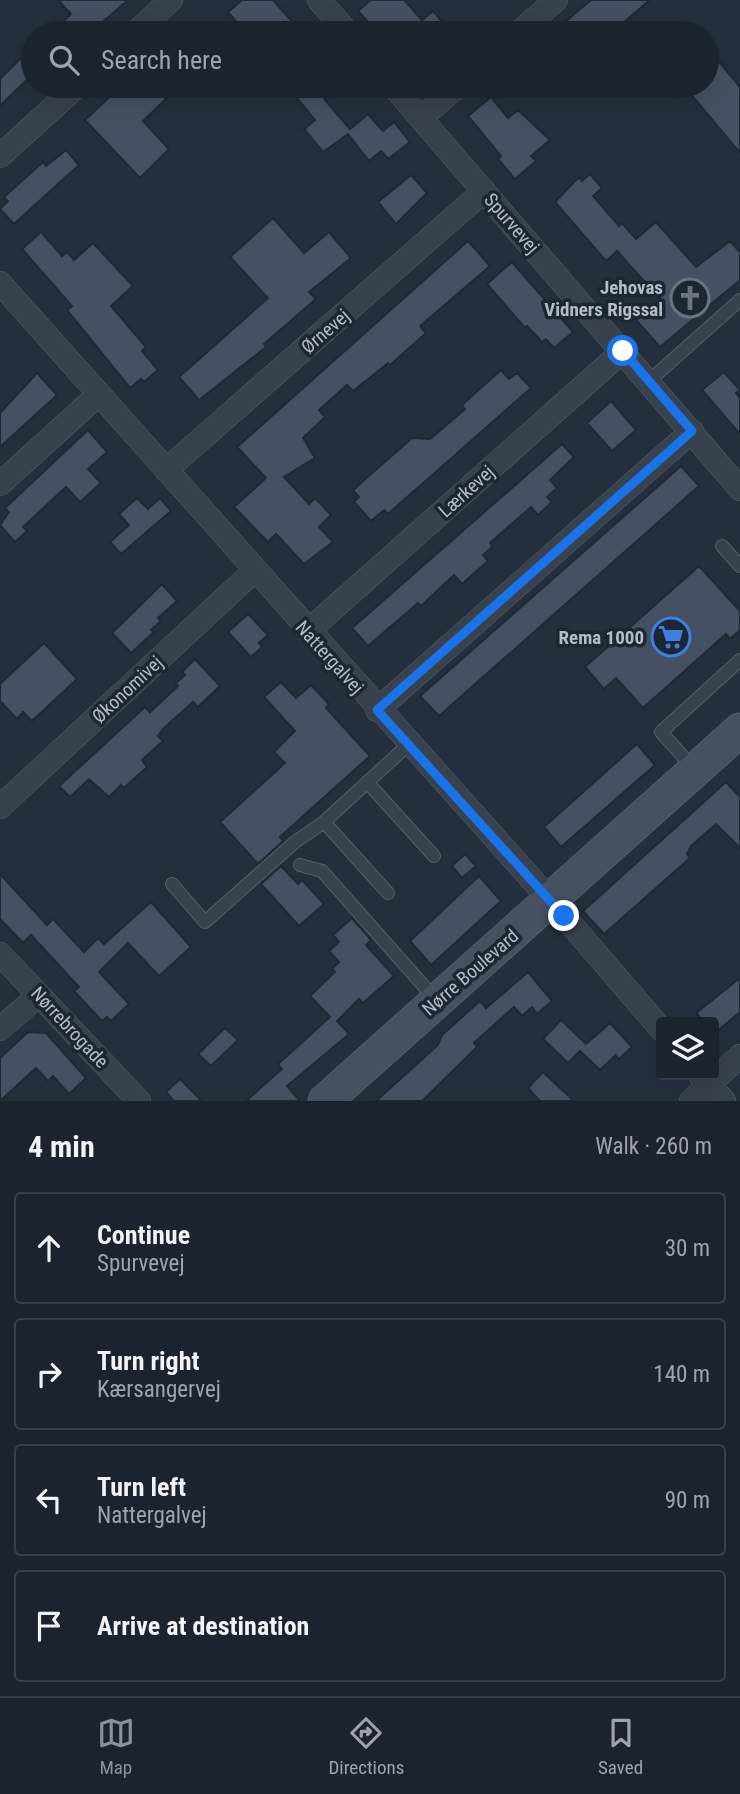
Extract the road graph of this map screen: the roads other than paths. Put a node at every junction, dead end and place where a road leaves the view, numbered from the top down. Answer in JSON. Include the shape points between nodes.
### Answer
{"nodes":[{"id":1,"x":171,"y":0,"type":"edge"},
{"id":2,"x":319,"y":0,"type":"edge"},
{"id":3,"x":556,"y":0,"type":"edge"},
{"id":4,"x":148,"y":21,"type":"edge"},
{"id":5,"x":337,"y":21,"type":"edge"},
{"id":6,"x":532,"y":21,"type":"edge"},
{"id":7,"x":64,"y":98,"type":"edge"},
{"id":8,"x":404,"y":98,"type":"edge"},
{"id":9,"x":444,"y":98,"type":"edge"},
{"id":10,"x":421,"y":118,"type":"junction"},
{"id":11,"x":0,"y":156,"type":"edge"},
{"id":12,"x":484,"y":191,"type":"junction"},
{"id":13,"x":0,"y":283,"type":"edge"},
{"id":14,"x":740,"y":300,"type":"edge"},
{"id":15,"x":623,"y":351,"type":"junction"},
{"id":16,"x":649,"y":381,"type":"junction"},
{"id":17,"x":99,"y":394,"type":"junction"},
{"id":18,"x":692,"y":431,"type":"junction"},
{"id":19,"x":166,"y":470,"type":"junction"},
{"id":20,"x":737,"y":479,"type":"edge"},
{"id":21,"x":0,"y":484,"type":"edge"},
{"id":22,"x":722,"y":546,"type":"dead end"},
{"id":23,"x":739,"y":562,"type":"edge"},
{"id":24,"x":254,"y":571,"type":"junction"},
{"id":25,"x":308,"y":631,"type":"junction"},
{"id":26,"x":740,"y":660,"type":"edge"},
{"id":27,"x":377,"y":710,"type":"junction"},
{"id":28,"x":740,"y":730,"type":"edge"},
{"id":29,"x":409,"y":744,"type":"junction"},
{"id":30,"x":696,"y":770,"type":"junction"},
{"id":31,"x":367,"y":782,"type":"junction"},
{"id":32,"x":0,"y":807,"type":"edge"},
{"id":33,"x":324,"y":822,"type":"junction"},
{"id":34,"x":434,"y":856,"type":"dead end"},
{"id":35,"x":300,"y":865,"type":"dead end"},
{"id":36,"x":172,"y":884,"type":"dead end"},
{"id":37,"x":388,"y":893,"type":"dead end"},
{"id":38,"x":551,"y":901,"type":"junction"},
{"id":39,"x":0,"y":954,"type":"edge"},
{"id":40,"x":39,"y":995,"type":"junction"},
{"id":41,"x":438,"y":1001,"type":"junction"},
{"id":42,"x":656,"y":1024,"type":"edge"},
{"id":43,"x":0,"y":1029,"type":"edge"},
{"id":44,"x":740,"y":1056,"type":"edge"},
{"id":45,"x":719,"y":1069,"type":"edge"},
{"id":46,"x":703,"y":1080,"type":"edge"},
{"id":47,"x":705,"y":1080,"type":"edge"},
{"id":48,"x":139,"y":1101,"type":"edge"},
{"id":49,"x":325,"y":1101,"type":"edge"},
{"id":50,"x":691,"y":1101,"type":"edge"},
{"id":51,"x":724,"y":1101,"type":"edge"}],
"edges":[{"from":1,"to":4,"type":"street"},
{"from":2,"to":5,"type":"street"},
{"from":3,"to":6,"type":"street"},
{"from":7,"to":11,"type":"street"},
{"from":8,"to":10,"type":"street","name":"Spurvevej"},
{"from":9,"to":10,"type":"street"},
{"from":10,"to":12,"type":"street","name":"Spurvevej"},
{"from":12,"to":15,"type":"street","name":"Spurvevej"},
{"from":12,"to":19,"type":"street","name":"Ørnevej"},
{"from":13,"to":17,"type":"street","name":"Nattergalvej"},
{"from":14,"to":16,"type":"lane"},
{"from":15,"to":16,"type":"street","name":"Spurvevej"},
{"from":15,"to":25,"type":"street","name":"Lærkevej"},
{"from":16,"to":18,"type":"street","name":"Spurvevej"},
{"from":17,"to":19,"type":"street","name":"Nattergalvej"},
{"from":17,"to":21,"type":"street"},
{"from":18,"to":20,"type":"street","name":"Spurvevej"},
{"from":18,"to":27,"type":"street"},
{"from":19,"to":24,"type":"street","name":"Nattergalvej"},
{"from":22,"to":23,"type":"lane"},
{"from":24,"to":25,"type":"street","name":"Nattergalvej"},
{"from":24,"to":32,"type":"street","name":"Økonomivej"},
{"from":25,"to":27,"type":"street","name":"Nattergalvej"},
{"from":26,"to":30,"type":"lane","via":[[661,732]]},
{"from":27,"to":29,"type":"street","name":"Nattergalvej"},
{"from":28,"to":30,"type":"street","name":"Nørre Boulevard"},
{"from":29,"to":31,"type":"lane"},
{"from":29,"to":38,"type":"street","name":"Nattergalvej"},
{"from":30,"to":38,"type":"street","name":"Nørre Boulevard"},
{"from":31,"to":33,"type":"lane"},
{"from":31,"to":34,"type":"lane"},
{"from":33,"to":36,"type":"lane","via":[[205,922]]},
{"from":33,"to":37,"type":"lane"},
{"from":35,"to":41,"type":"lane","via":[[322,871]]},
{"from":38,"to":41,"type":"street","name":"Nørre Boulevard"},
{"from":38,"to":42,"type":"street","name":"Nattergalvej"},
{"from":39,"to":40,"type":"street","name":"Nørrebrogade"},
{"from":40,"to":43,"type":"street"},
{"from":40,"to":48,"type":"street","name":"Nørrebrogade"},
{"from":41,"to":49,"type":"street","name":"Nørre Boulevard"},
{"from":44,"to":45,"type":"street"},
{"from":46,"to":50,"type":"street"},
{"from":47,"to":51,"type":"street"}]}
